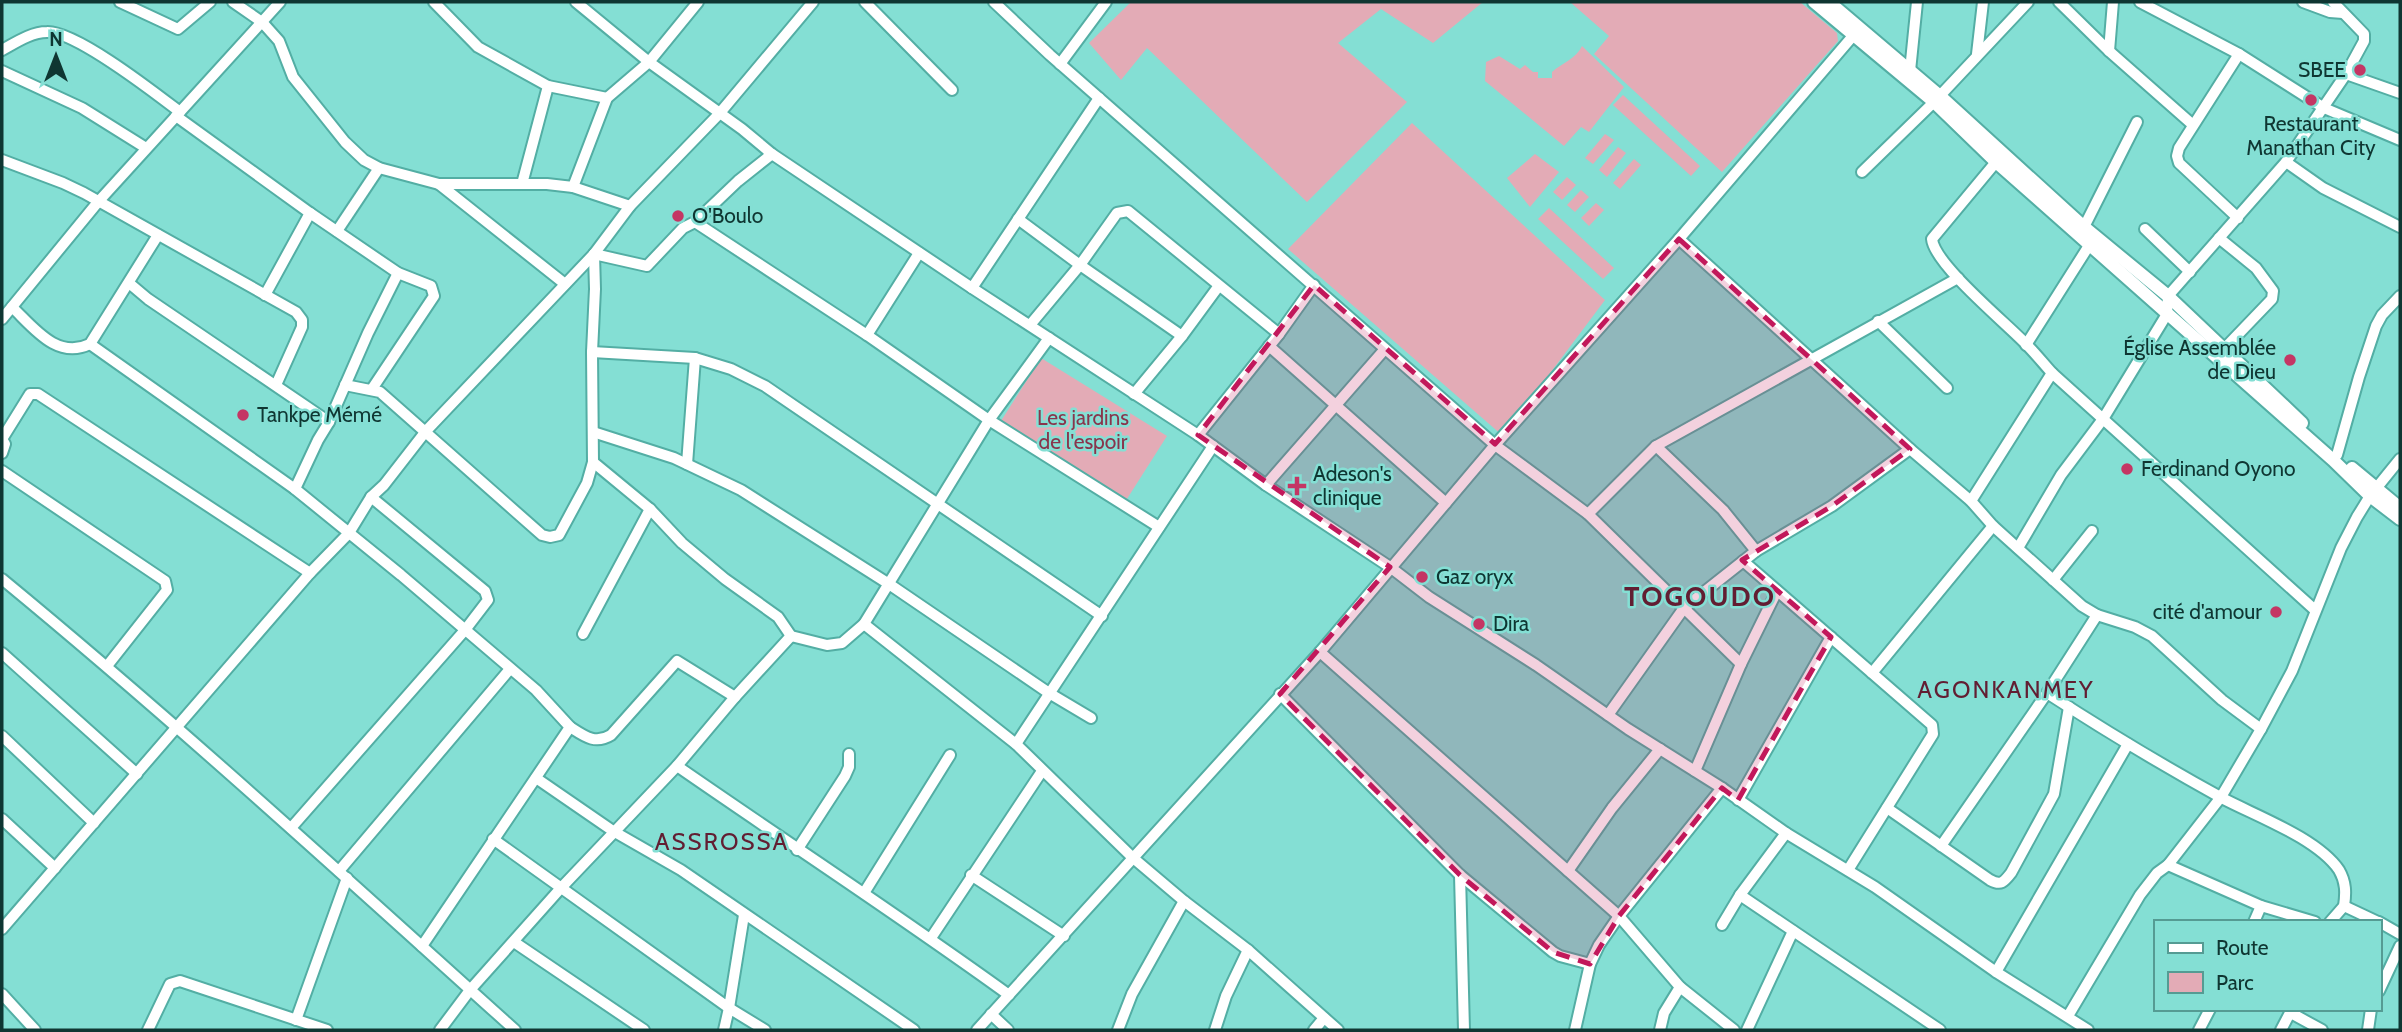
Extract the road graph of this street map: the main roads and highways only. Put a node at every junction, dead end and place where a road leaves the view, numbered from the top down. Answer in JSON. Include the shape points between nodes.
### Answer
{"nodes":[{"id":1,"x":1814,"y":2,"type":"edge"},
{"id":2,"x":1829,"y":2,"type":"edge"},
{"id":3,"x":1857,"y":31,"type":"junction"},
{"id":4,"x":1937,"y":99,"type":"junction"},
{"id":5,"x":2279,"y":407,"type":"junction"},
{"id":6,"x":2374,"y":492,"type":"junction"},
{"id":7,"x":2400,"y":508,"type":"edge"},
{"id":8,"x":2400,"y":520,"type":"edge"}],
"edges":[{"from":1,"to":3,"type":"main road"},
{"from":2,"to":3,"type":"main road"},
{"from":3,"to":4,"type":"main road"},
{"from":3,"to":4,"type":"main road","via":[[1910,71]]},
{"from":4,"to":5,"type":"main road","via":[[2168,296]]},
{"from":4,"to":5,"type":"main road","via":[[1996,162]]},
{"from":5,"to":6,"type":"main road"},
{"from":5,"to":6,"type":"main road"},
{"from":6,"to":7,"type":"main road"},
{"from":6,"to":8,"type":"main road"}]}
